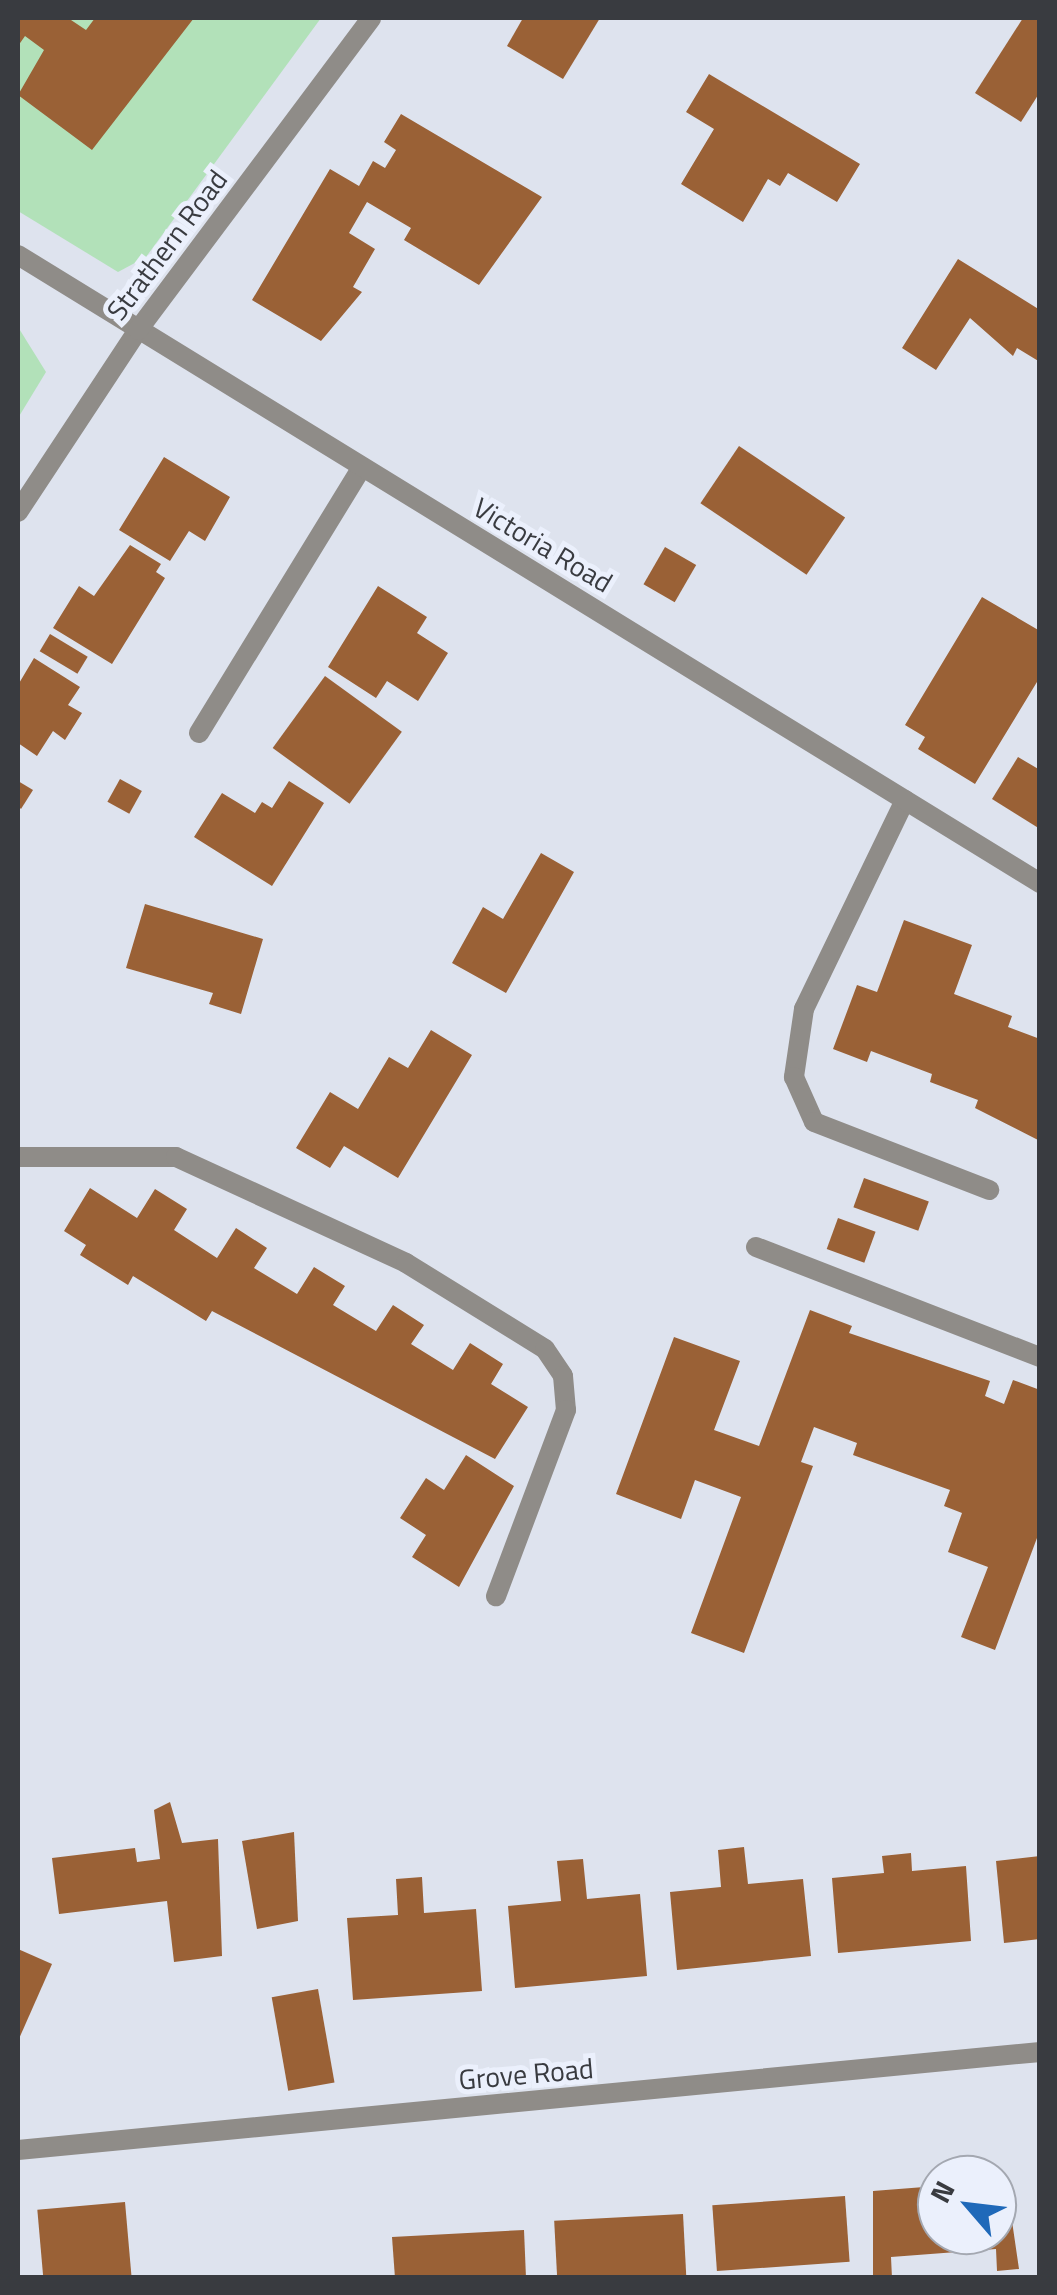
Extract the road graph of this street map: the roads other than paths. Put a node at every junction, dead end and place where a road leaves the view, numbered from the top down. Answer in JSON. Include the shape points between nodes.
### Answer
{"nodes":[{"id":1,"x":371,"y":18,"type":"edge"},
{"id":2,"x":18,"y":256,"type":"edge"},
{"id":3,"x":138,"y":330,"type":"junction"},
{"id":4,"x":362,"y":468,"type":"junction"},
{"id":5,"x":18,"y":512,"type":"edge"},
{"id":6,"x":198,"y":733,"type":"dead end"},
{"id":7,"x":905,"y":800,"type":"junction"},
{"id":8,"x":1040,"y":883,"type":"edge"},
{"id":9,"x":18,"y":1157,"type":"edge"},
{"id":10,"x":989,"y":1190,"type":"dead end"},
{"id":11,"x":756,"y":1247,"type":"dead end"},
{"id":12,"x":1040,"y":1357,"type":"edge"},
{"id":13,"x":496,"y":1596,"type":"dead end"},
{"id":14,"x":1040,"y":2052,"type":"edge"},
{"id":15,"x":18,"y":2150,"type":"edge"}],
"edges":[{"from":1,"to":3,"type":"street","name":"Strathern Road"},
{"from":2,"to":3,"type":"street","name":"Victoria Road"},
{"from":3,"to":4,"type":"street","name":"Victoria Road"},
{"from":3,"to":5,"type":"street","name":"Strathern Road"},
{"from":4,"to":6,"type":"street"},
{"from":4,"to":7,"type":"street","name":"Victoria Road"},
{"from":7,"to":8,"type":"street","name":"Victoria Road"},
{"from":7,"to":10,"type":"street","via":[[871,853],[804,1009],[794,1077],[814,1122]]},
{"from":9,"to":13,"type":"street","via":[[176,1157],[406,1263],[545,1348],[563,1376],[566,1410]]},
{"from":11,"to":12,"type":"street"},
{"from":14,"to":15,"type":"street","name":"Grove Road"}]}
